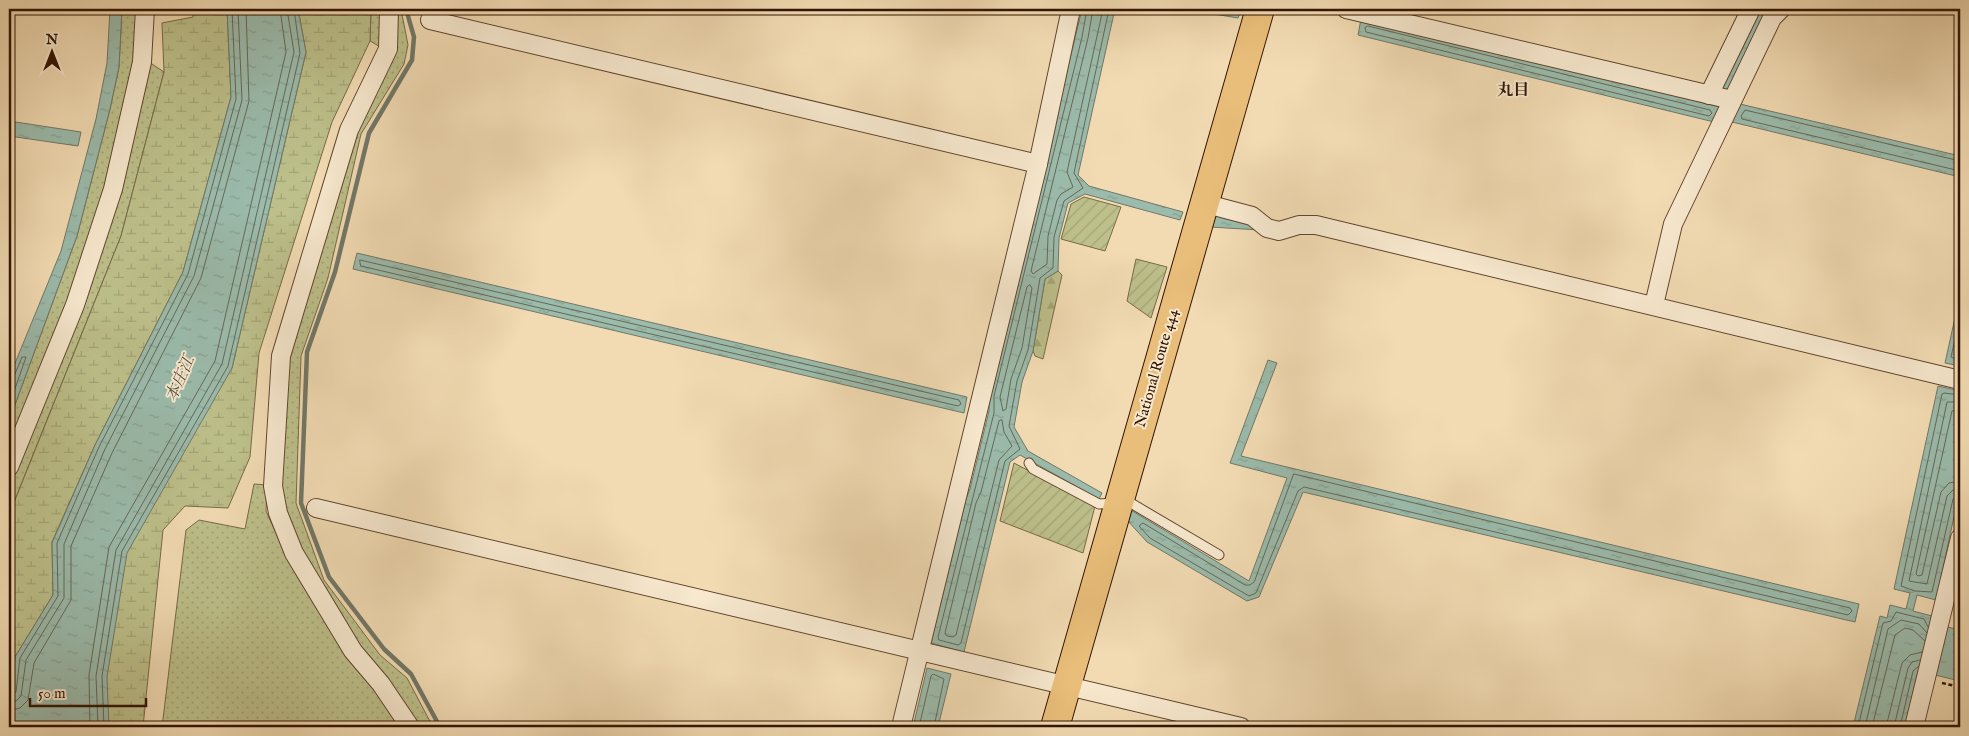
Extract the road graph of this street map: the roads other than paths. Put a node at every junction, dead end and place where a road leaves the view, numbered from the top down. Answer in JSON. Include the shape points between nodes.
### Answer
{"nodes":[{"id":1,"x":145,"y":9,"type":"edge"},
{"id":2,"x":388,"y":9,"type":"edge"},
{"id":3,"x":1071,"y":9,"type":"edge"},
{"id":4,"x":1260,"y":9,"type":"edge"},
{"id":5,"x":1346,"y":9,"type":"edge"},
{"id":6,"x":1749,"y":9,"type":"edge"},
{"id":7,"x":1781,"y":9,"type":"edge"},
{"id":8,"x":430,"y":20,"type":"dead end"},
{"id":9,"x":1709,"y":95,"type":"junction"},
{"id":10,"x":1732,"y":100,"type":"junction"},
{"id":11,"x":1038,"y":164,"type":"junction"},
{"id":12,"x":1203,"y":203,"type":"junction"},
{"id":13,"x":1654,"y":305,"type":"junction"},
{"id":14,"x":1958,"y":379,"type":"edge"},
{"id":15,"x":1029,"y":463,"type":"dead end"},
{"id":16,"x":9,"y":467,"type":"edge"},
{"id":17,"x":1118,"y":504,"type":"junction"},
{"id":18,"x":316,"y":508,"type":"dead end"},
{"id":19,"x":1960,"y":538,"type":"edge"},
{"id":20,"x":1219,"y":555,"type":"dead end"},
{"id":21,"x":919,"y":652,"type":"junction"},
{"id":22,"x":1066,"y":686,"type":"junction"},
{"id":23,"x":410,"y":727,"type":"edge"},
{"id":24,"x":901,"y":727,"type":"edge"},
{"id":25,"x":1055,"y":727,"type":"edge"},
{"id":26,"x":1241,"y":727,"type":"edge"},
{"id":27,"x":1914,"y":727,"type":"edge"}],
"edges":[{"from":1,"to":16,"type":"street","via":[[142,62],[110,198],[75,305]]},
{"from":2,"to":23,"type":"street","via":[[388,49],[349,130],[281,356],[273,486],[278,513],[294,553],[353,651],[381,684]]},
{"from":3,"to":11,"type":"street"},
{"from":4,"to":12,"type":"highway","name":"National Route 444"},
{"from":5,"to":9,"type":"street"},
{"from":6,"to":9,"type":"street"},
{"from":7,"to":10,"type":"street","via":[[1772,18]]},
{"from":8,"to":11,"type":"street"},
{"from":9,"to":10,"type":"street"},
{"from":10,"to":13,"type":"street","via":[[1673,224]]},
{"from":11,"to":21,"type":"street"},
{"from":12,"to":13,"type":"street","via":[[1252,216],[1267,228],[1279,231],[1299,225],[1316,225]]},
{"from":12,"to":17,"type":"highway","name":"National Route 444"},
{"from":13,"to":14,"type":"street"},
{"from":15,"to":17,"type":"lane","via":[[1033,469],[1099,504]]},
{"from":17,"to":20,"type":"lane","via":[[1129,502]]},
{"from":17,"to":22,"type":"highway","name":"National Route 444"},
{"from":18,"to":21,"type":"street"},
{"from":19,"to":27,"type":"street"},
{"from":21,"to":22,"type":"street"},
{"from":21,"to":24,"type":"street"},
{"from":22,"to":25,"type":"highway","name":"National Route 444"},
{"from":22,"to":26,"type":"street"}]}
